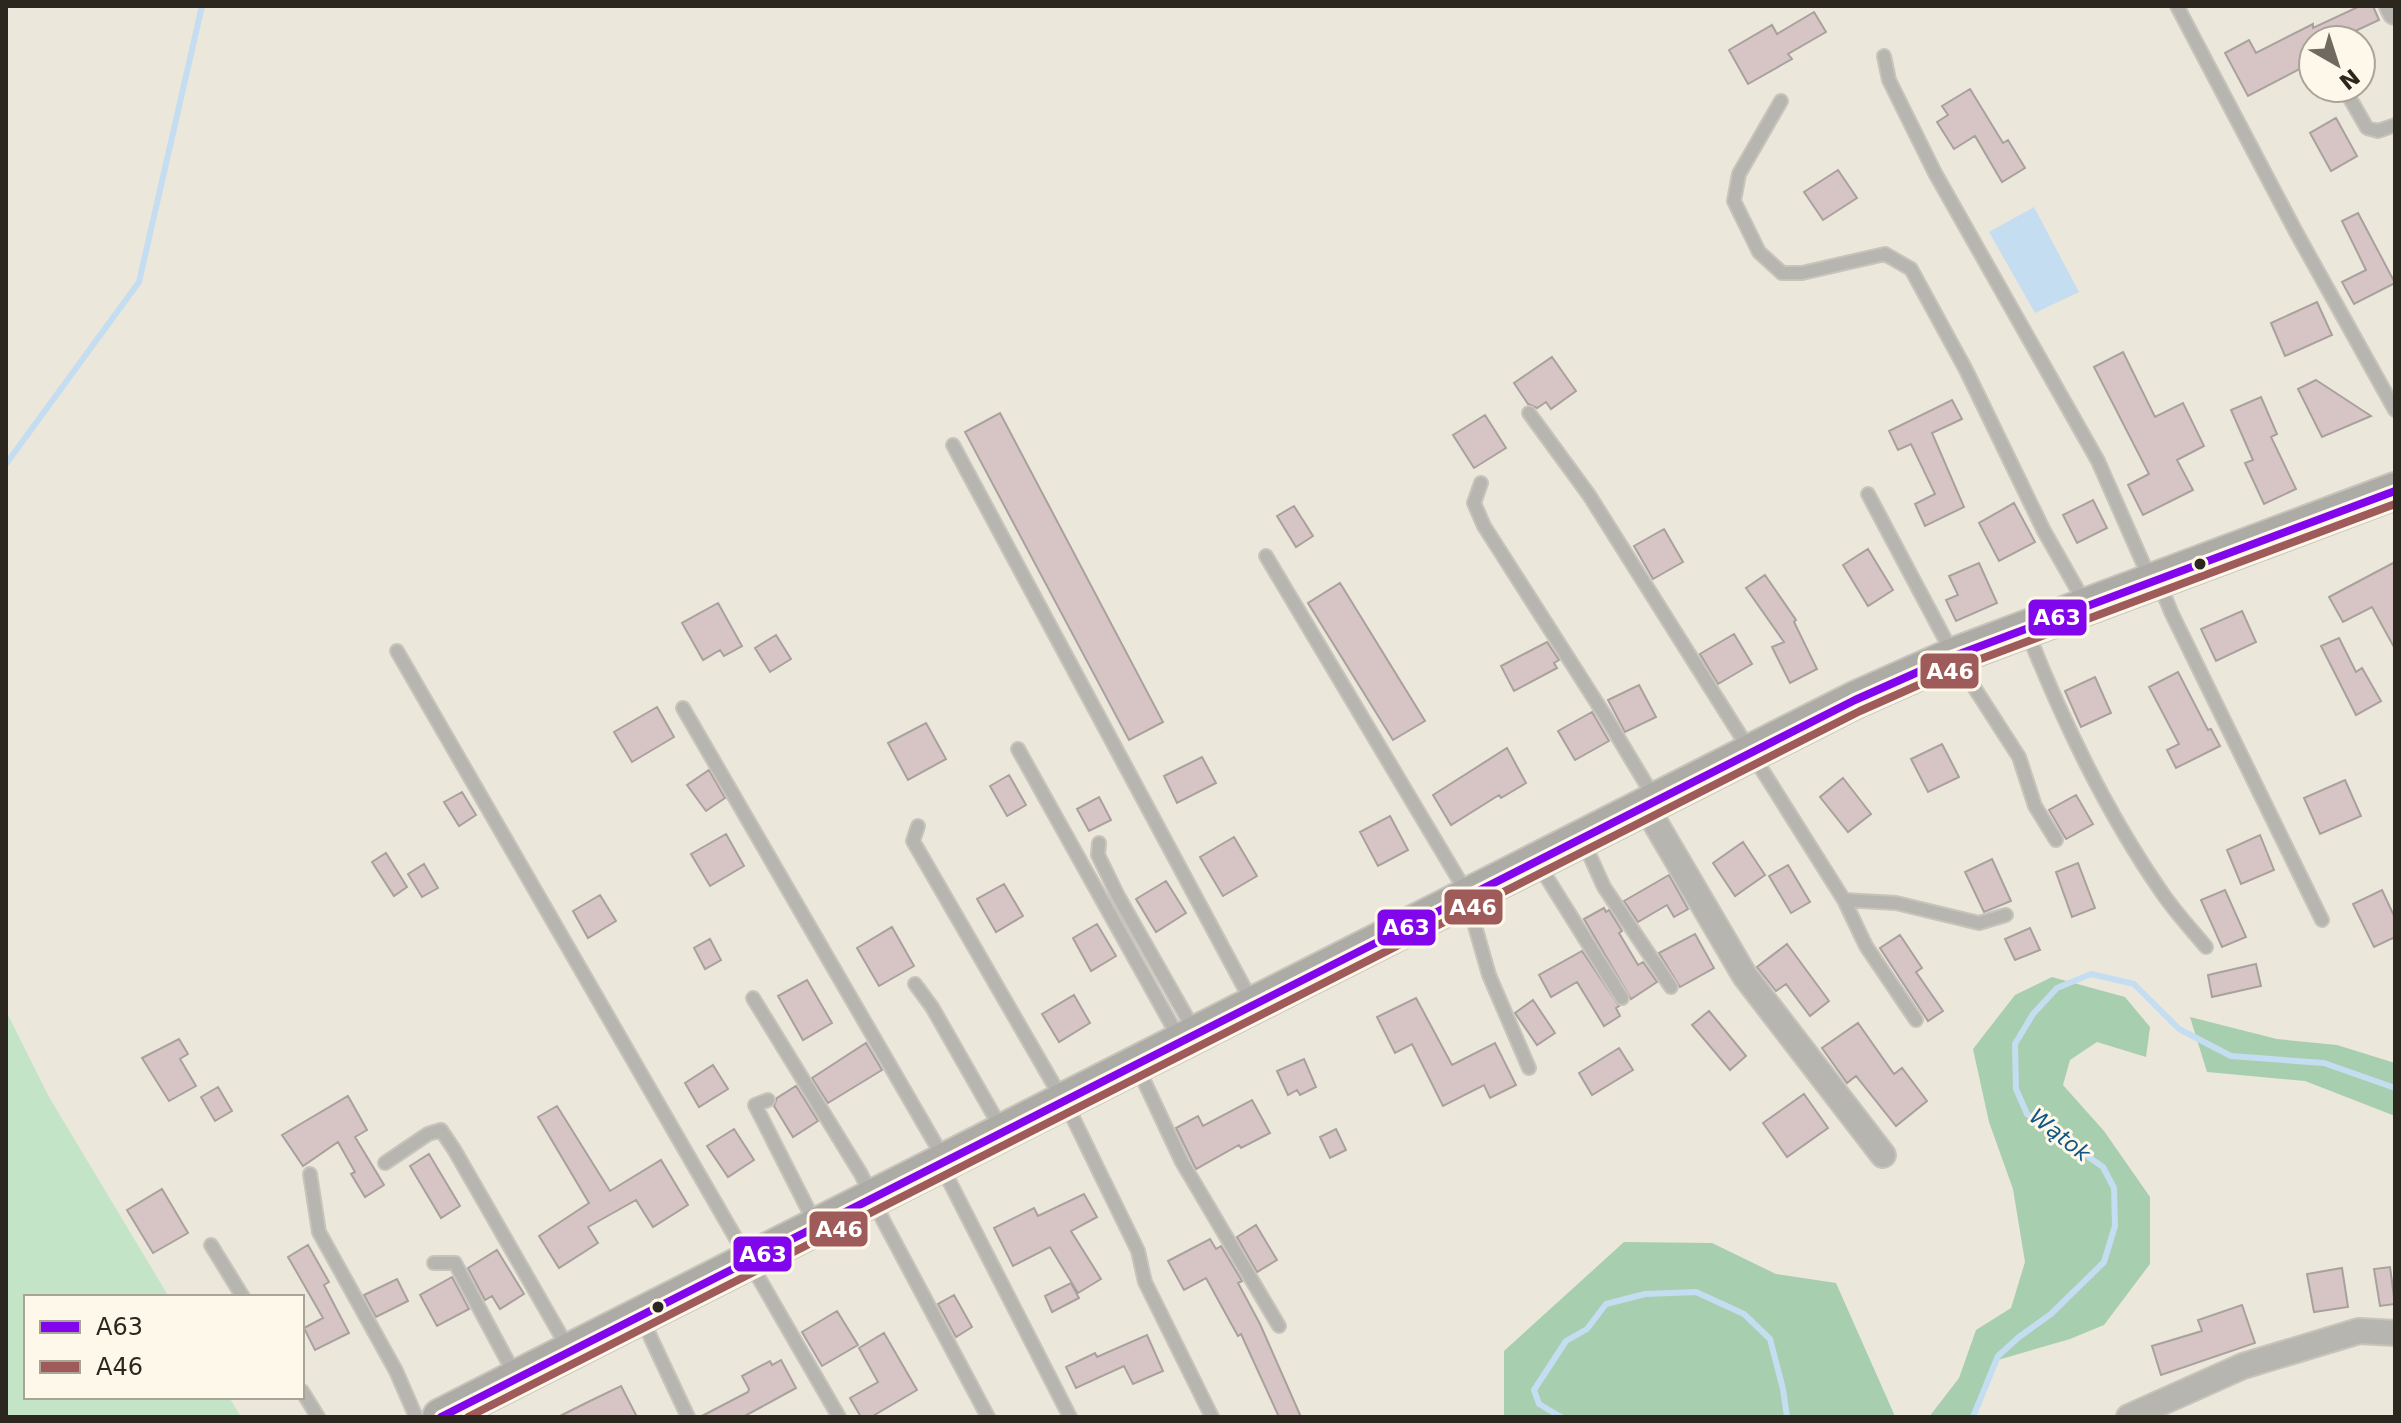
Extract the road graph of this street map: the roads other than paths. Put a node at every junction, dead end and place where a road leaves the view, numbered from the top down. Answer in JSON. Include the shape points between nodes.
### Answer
{"nodes":[{"id":1,"x":2177,"y":6,"type":"edge"},
{"id":2,"x":2392,"y":6,"type":"edge"},
{"id":3,"x":2395,"y":12,"type":"edge"},
{"id":4,"x":1884,"y":56,"type":"dead end"},
{"id":5,"x":1781,"y":101,"type":"dead end"},
{"id":6,"x":2353,"y":104,"type":"edge"},
{"id":7,"x":2395,"y":125,"type":"edge"},
{"id":8,"x":2395,"y":410,"type":"edge"},
{"id":9,"x":1529,"y":413,"type":"dead end"},
{"id":10,"x":953,"y":445,"type":"dead end"},
{"id":11,"x":1481,"y":483,"type":"dead end"},
{"id":12,"x":2395,"y":491,"type":"edge"},
{"id":13,"x":1868,"y":494,"type":"dead end"},
{"id":14,"x":1266,"y":556,"type":"dead end"},
{"id":15,"x":2155,"y":581,"type":"junction"},
{"id":16,"x":2086,"y":606,"type":"junction"},
{"id":17,"x":2026,"y":628,"type":"junction"},
{"id":18,"x":397,"y":651,"type":"dead end"},
{"id":19,"x":1954,"y":656,"type":"junction"},
{"id":20,"x":683,"y":708,"type":"dead end"},
{"id":21,"x":1018,"y":749,"type":"dead end"},
{"id":22,"x":1752,"y":752,"type":"junction"},
{"id":23,"x":1651,"y":804,"type":"junction"},
{"id":24,"x":918,"y":826,"type":"dead end"},
{"id":25,"x":1582,"y":840,"type":"junction"},
{"id":26,"x":2056,"y":840,"type":"dead end"},
{"id":27,"x":1099,"y":843,"type":"dead end"},
{"id":28,"x":1538,"y":862,"type":"junction"},
{"id":29,"x":1466,"y":900,"type":"junction"},
{"id":30,"x":1844,"y":900,"type":"junction"},
{"id":31,"x":2006,"y":915,"type":"dead end"},
{"id":32,"x":2322,"y":920,"type":"dead end"},
{"id":33,"x":2206,"y":947,"type":"dead end"},
{"id":34,"x":915,"y":984,"type":"dead end"},
{"id":35,"x":1671,"y":987,"type":"dead end"},
{"id":36,"x":753,"y":998,"type":"dead end"},
{"id":37,"x":1622,"y":998,"type":"dead end"},
{"id":38,"x":1253,"y":1005,"type":"junction"},
{"id":39,"x":1916,"y":1020,"type":"dead end"},
{"id":40,"x":1188,"y":1037,"type":"junction"},
{"id":41,"x":1136,"y":1063,"type":"junction"},
{"id":42,"x":1529,"y":1068,"type":"dead end"},
{"id":43,"x":768,"y":1100,"type":"dead end"},
{"id":44,"x":1064,"y":1100,"type":"junction"},
{"id":45,"x":1003,"y":1131,"type":"junction"},
{"id":46,"x":1883,"y":1155,"type":"dead end"},
{"id":47,"x":942,"y":1161,"type":"junction"},
{"id":48,"x":385,"y":1163,"type":"dead end"},
{"id":49,"x":310,"y":1174,"type":"dead end"},
{"id":50,"x":872,"y":1197,"type":"junction"},
{"id":51,"x":817,"y":1225,"type":"junction"},
{"id":52,"x":211,"y":1245,"type":"dead end"},
{"id":53,"x":749,"y":1260,"type":"junction"},
{"id":54,"x":434,"y":1263,"type":"dead end"},
{"id":55,"x":242,"y":1295,"type":"edge"},
{"id":56,"x":640,"y":1315,"type":"junction"},
{"id":57,"x":1279,"y":1326,"type":"dead end"},
{"id":58,"x":2395,"y":1333,"type":"edge"},
{"id":59,"x":569,"y":1351,"type":"junction"},
{"id":60,"x":516,"y":1378,"type":"junction"},
{"id":61,"x":304,"y":1394,"type":"edge"},
{"id":62,"x":318,"y":1417,"type":"edge"},
{"id":63,"x":416,"y":1417,"type":"edge"},
{"id":64,"x":441,"y":1417,"type":"edge"},
{"id":65,"x":688,"y":1417,"type":"edge"},
{"id":66,"x":839,"y":1417,"type":"edge"},
{"id":67,"x":988,"y":1417,"type":"edge"},
{"id":68,"x":1070,"y":1417,"type":"edge"},
{"id":69,"x":1212,"y":1417,"type":"edge"},
{"id":70,"x":2129,"y":1417,"type":"edge"}],
"edges":[{"from":1,"to":8,"type":"lane"},
{"from":2,"to":3,"type":"street"},
{"from":4,"to":15,"type":"lane","via":[[1889,80],[1935,173],[2098,461]]},
{"from":5,"to":16,"type":"lane","via":[[1739,174],[1734,201],[1759,252],[1782,273],[1885,254],[1911,269]]},
{"from":6,"to":7,"type":"lane","via":[[2367,128],[2378,131]]},
{"from":9,"to":22,"type":"lane","via":[[1589,495]]},
{"from":10,"to":38,"type":"lane"},
{"from":11,"to":23,"type":"lane","via":[[1474,503],[1484,526],[1604,714]]},
{"from":12,"to":15,"type":"street"},
{"from":13,"to":19,"type":"lane"},
{"from":14,"to":29,"type":"lane"},
{"from":15,"to":16,"type":"street"},
{"from":15,"to":32,"type":"lane"},
{"from":16,"to":17,"type":"street"},
{"from":17,"to":19,"type":"street"},
{"from":17,"to":33,"type":"lane","via":[[2112,812],[2164,895]]},
{"from":18,"to":53,"type":"lane"},
{"from":19,"to":22,"type":"street"},
{"from":19,"to":26,"type":"lane","via":[[2019,757],[2035,806]]},
{"from":20,"to":47,"type":"lane"},
{"from":21,"to":40,"type":"lane"},
{"from":22,"to":23,"type":"street"},
{"from":22,"to":30,"type":"lane"},
{"from":23,"to":25,"type":"street"},
{"from":23,"to":46,"type":"street","via":[[1745,976]]},
{"from":24,"to":44,"type":"lane","via":[[913,841]]},
{"from":25,"to":28,"type":"street"},
{"from":25,"to":35,"type":"lane","via":[[1604,887]]},
{"from":27,"to":40,"type":"lane","via":[[1098,855]]},
{"from":28,"to":29,"type":"street"},
{"from":28,"to":37,"type":"lane"},
{"from":29,"to":38,"type":"street"},
{"from":29,"to":42,"type":"lane","via":[[1489,975]]},
{"from":30,"to":31,"type":"lane","via":[[1896,903],[1979,923]]},
{"from":30,"to":39,"type":"lane","via":[[1866,946]]},
{"from":34,"to":45,"type":"lane"},
{"from":36,"to":50,"type":"lane"},
{"from":38,"to":40,"type":"street"},
{"from":40,"to":41,"type":"street"},
{"from":41,"to":44,"type":"street"},
{"from":41,"to":57,"type":"lane","via":[[1182,1162]]},
{"from":43,"to":51,"type":"lane","via":[[755,1105]]},
{"from":44,"to":45,"type":"street"},
{"from":44,"to":69,"type":"lane"},
{"from":45,"to":47,"type":"street"},
{"from":47,"to":50,"type":"street"},
{"from":47,"to":68,"type":"lane"},
{"from":48,"to":59,"type":"lane","via":[[441,1130]]},
{"from":49,"to":63,"type":"lane","via":[[319,1232]]},
{"from":50,"to":51,"type":"street"},
{"from":50,"to":67,"type":"lane"},
{"from":51,"to":53,"type":"street"},
{"from":52,"to":55,"type":"lane"},
{"from":53,"to":56,"type":"street"},
{"from":53,"to":66,"type":"lane"},
{"from":54,"to":60,"type":"lane","via":[[455,1263]]},
{"from":56,"to":59,"type":"street"},
{"from":56,"to":65,"type":"lane"},
{"from":58,"to":70,"type":"street","via":[[2359,1331],[2243,1366]]},
{"from":59,"to":60,"type":"street"},
{"from":60,"to":64,"type":"street"},
{"from":61,"to":62,"type":"lane"}]}
